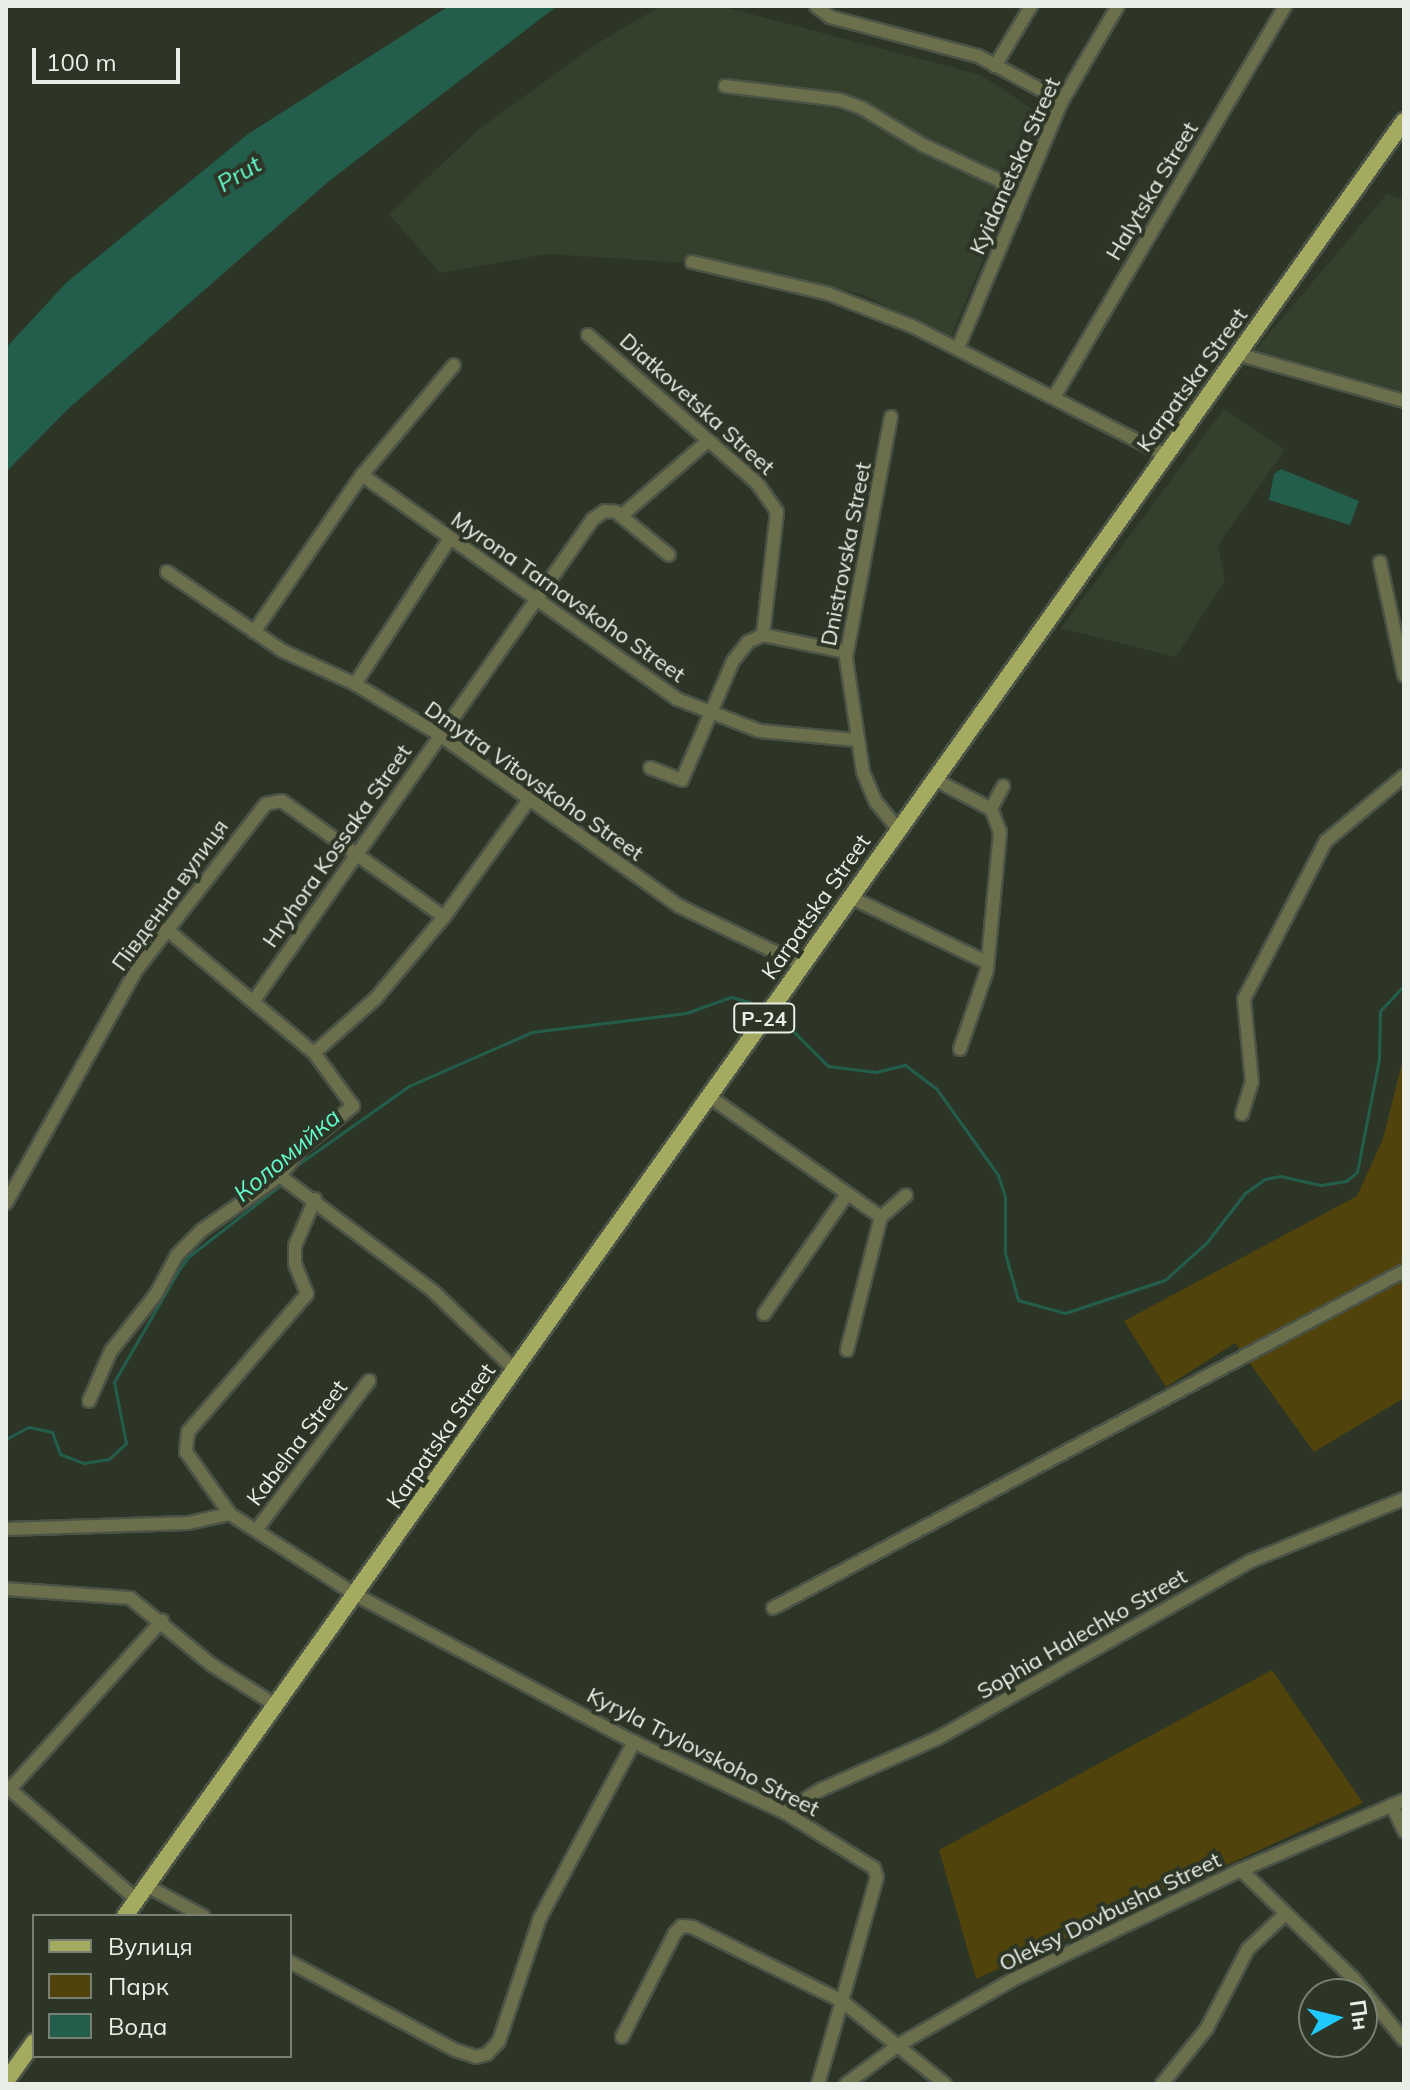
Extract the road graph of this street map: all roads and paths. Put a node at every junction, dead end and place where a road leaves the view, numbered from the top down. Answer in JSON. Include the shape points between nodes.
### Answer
{"nodes":[{"id":1,"x":816,"y":6,"type":"edge"},
{"id":2,"x":1031,"y":6,"type":"edge"},
{"id":3,"x":1118,"y":6,"type":"edge"},
{"id":4,"x":1285,"y":6,"type":"edge"},
{"id":5,"x":995,"y":66,"type":"junction"},
{"id":6,"x":725,"y":86,"type":"dead end"},
{"id":7,"x":1062,"y":101,"type":"junction"},
{"id":8,"x":1404,"y":121,"type":"edge"},
{"id":9,"x":1014,"y":217,"type":"junction"},
{"id":10,"x":692,"y":262,"type":"dead end"},
{"id":11,"x":588,"y":335,"type":"dead end"},
{"id":12,"x":958,"y":348,"type":"junction"},
{"id":13,"x":1237,"y":354,"type":"junction"},
{"id":14,"x":454,"y":365,"type":"dead end"},
{"id":15,"x":1054,"y":397,"type":"junction"},
{"id":16,"x":1404,"y":401,"type":"edge"},
{"id":17,"x":891,"y":417,"type":"dead end"},
{"id":18,"x":709,"y":440,"type":"junction"},
{"id":19,"x":1165,"y":455,"type":"junction"},
{"id":20,"x":362,"y":475,"type":"junction"},
{"id":21,"x":621,"y":516,"type":"junction"},
{"id":22,"x":450,"y":538,"type":"junction"},
{"id":23,"x":669,"y":555,"type":"dead end"},
{"id":24,"x":1380,"y":562,"type":"dead end"},
{"id":25,"x":167,"y":572,"type":"dead end"},
{"id":26,"x":535,"y":599,"type":"junction"},
{"id":27,"x":254,"y":632,"type":"junction"},
{"id":28,"x":763,"y":635,"type":"junction"},
{"id":29,"x":846,"y":652,"type":"junction"},
{"id":30,"x":1404,"y":675,"type":"edge"},
{"id":31,"x":355,"y":684,"type":"junction"},
{"id":32,"x":706,"y":713,"type":"junction"},
{"id":33,"x":440,"y":735,"type":"junction"},
{"id":34,"x":856,"y":740,"type":"junction"},
{"id":35,"x":650,"y":768,"type":"dead end"},
{"id":36,"x":1404,"y":776,"type":"edge"},
{"id":37,"x":934,"y":779,"type":"junction"},
{"id":38,"x":1003,"y":786,"type":"dead end"},
{"id":39,"x":528,"y":801,"type":"junction"},
{"id":40,"x":991,"y":809,"type":"junction"},
{"id":41,"x":898,"y":829,"type":"junction"},
{"id":42,"x":358,"y":853,"type":"junction"},
{"id":43,"x":850,"y":897,"type":"junction"},
{"id":44,"x":444,"y":917,"type":"junction"},
{"id":45,"x":166,"y":929,"type":"junction"},
{"id":46,"x":986,"y":962,"type":"junction"},
{"id":47,"x":802,"y":965,"type":"junction"},
{"id":48,"x":255,"y":999,"type":"junction"},
{"id":49,"x":960,"y":1049,"type":"dead end"},
{"id":50,"x":314,"y":1053,"type":"junction"},
{"id":51,"x":710,"y":1097,"type":"junction"},
{"id":52,"x":1242,"y":1114,"type":"dead end"},
{"id":53,"x":284,"y":1179,"type":"junction"},
{"id":54,"x":906,"y":1195,"type":"dead end"},
{"id":55,"x":845,"y":1197,"type":"junction"},
{"id":56,"x":315,"y":1199,"type":"junction"},
{"id":57,"x":6,"y":1203,"type":"edge"},
{"id":58,"x":881,"y":1217,"type":"junction"},
{"id":59,"x":1404,"y":1271,"type":"edge"},
{"id":60,"x":764,"y":1314,"type":"dead end"},
{"id":61,"x":847,"y":1350,"type":"dead end"},
{"id":62,"x":515,"y":1370,"type":"junction"},
{"id":63,"x":369,"y":1381,"type":"dead end"},
{"id":64,"x":89,"y":1401,"type":"dead end"},
{"id":65,"x":1404,"y":1499,"type":"edge"},
{"id":66,"x":230,"y":1514,"type":"junction"},
{"id":67,"x":6,"y":1529,"type":"edge"},
{"id":68,"x":257,"y":1529,"type":"junction"},
{"id":69,"x":6,"y":1589,"type":"edge"},
{"id":70,"x":356,"y":1595,"type":"junction"},
{"id":71,"x":773,"y":1608,"type":"dead end"},
{"id":72,"x":162,"y":1621,"type":"junction"},
{"id":73,"x":277,"y":1706,"type":"junction"},
{"id":74,"x":634,"y":1742,"type":"junction"},
{"id":75,"x":8,"y":1788,"type":"edge"},
{"id":76,"x":1398,"y":1802,"type":"edge"},
{"id":77,"x":784,"y":1812,"type":"junction"},
{"id":78,"x":1404,"y":1831,"type":"edge"},
{"id":79,"x":1241,"y":1870,"type":"junction"},
{"id":80,"x":142,"y":1893,"type":"junction"},
{"id":81,"x":126,"y":1914,"type":"edge"},
{"id":82,"x":198,"y":1914,"type":"edge"},
{"id":83,"x":1283,"y":1916,"type":"junction"},
{"id":84,"x":292,"y":1963,"type":"edge"},
{"id":85,"x":842,"y":2001,"type":"junction"},
{"id":86,"x":622,"y":2037,"type":"dead end"},
{"id":87,"x":1404,"y":2040,"type":"edge"},
{"id":88,"x":900,"y":2044,"type":"junction"},
{"id":89,"x":32,"y":2045,"type":"edge"},
{"id":90,"x":6,"y":2081,"type":"edge"},
{"id":91,"x":818,"y":2084,"type":"edge"},
{"id":92,"x":846,"y":2084,"type":"edge"},
{"id":93,"x":945,"y":2084,"type":"edge"},
{"id":94,"x":1162,"y":2084,"type":"edge"}],
"edges":[{"from":1,"to":5,"type":"street","via":[[830,17],[931,40]]},
{"from":2,"to":5,"type":"street"},
{"from":3,"to":7,"type":"street","name":"Kyidanetska Street"},
{"from":4,"to":15,"type":"street","name":"Halytska Street"},
{"from":5,"to":7,"type":"street"},
{"from":6,"to":9,"type":"street","via":[[840,100],[862,108],[923,145],[1001,181]]},
{"from":7,"to":9,"type":"street","name":"Kyidanetska Street"},
{"from":8,"to":13,"type":"main road","name":"Karpatska Street","number":"Р-24"},
{"from":9,"to":12,"type":"street","name":"Kyidanetska Street"},
{"from":10,"to":12,"type":"street","via":[[829,294]]},
{"from":11,"to":18,"type":"street","name":"Diatkovetska Street"},
{"from":12,"to":15,"type":"street"},
{"from":13,"to":16,"type":"street"},
{"from":13,"to":19,"type":"main road","name":"Karpatska Street","number":"Р-24"},
{"from":14,"to":20,"type":"street"},
{"from":15,"to":19,"type":"street"},
{"from":17,"to":29,"type":"street","name":"Dnistrovska Street"},
{"from":18,"to":21,"type":"street"},
{"from":18,"to":28,"type":"street","name":"Diatkovetska Street","via":[[776,506]]},
{"from":19,"to":37,"type":"main road","name":"Karpatska Street","number":"Р-24"},
{"from":20,"to":22,"type":"street","name":"Myrona Tarnavskoho Street"},
{"from":20,"to":27,"type":"street"},
{"from":21,"to":23,"type":"street"},
{"from":21,"to":26,"type":"street","name":"Hryhora Kossaka Street","via":[[608,511],[593,519]]},
{"from":22,"to":26,"type":"street","name":"Myrona Tarnavskoho Street"},
{"from":22,"to":31,"type":"street"},
{"from":24,"to":30,"type":"street"},
{"from":25,"to":27,"type":"street","name":"Dmytra Vitovskoho Street"},
{"from":26,"to":32,"type":"street","name":"Myrona Tarnavskoho Street","via":[[660,689]]},
{"from":26,"to":33,"type":"street","name":"Hryhora Kossaka Street"},
{"from":27,"to":31,"type":"street","name":"Dmytra Vitovskoho Street"},
{"from":28,"to":29,"type":"street"},
{"from":28,"to":32,"type":"street","via":[[748,642],[733,661]]},
{"from":29,"to":34,"type":"street","name":"Dnistrovska Street"},
{"from":31,"to":33,"type":"street","name":"Dmytra Vitovskoho Street"},
{"from":32,"to":34,"type":"street","name":"Myrona Tarnavskoho Street","via":[[760,731]]},
{"from":32,"to":35,"type":"street","via":[[682,780]]},
{"from":33,"to":39,"type":"street","name":"Dmytra Vitovskoho Street"},
{"from":33,"to":42,"type":"street","name":"Hryhora Kossaka Street"},
{"from":34,"to":41,"type":"street","name":"Dnistrovska Street","via":[[870,792]]},
{"from":36,"to":52,"type":"street","via":[[1326,841],[1244,999],[1252,1082]]},
{"from":37,"to":40,"type":"street"},
{"from":37,"to":41,"type":"main road","name":"Karpatska Street","number":"Р-24"},
{"from":38,"to":40,"type":"street"},
{"from":39,"to":44,"type":"street"},
{"from":39,"to":47,"type":"street","name":"Dmytra Vitovskoho Street","via":[[679,906]]},
{"from":40,"to":46,"type":"street","via":[[1000,832]]},
{"from":41,"to":43,"type":"main road","name":"Karpatska Street","number":"Р-24"},
{"from":42,"to":44,"type":"street","name":"Південна вулиця"},
{"from":42,"to":45,"type":"street","name":"Південна вулиця","via":[[275,799],[250,819]]},
{"from":42,"to":48,"type":"street","name":"Hryhora Kossaka Street"},
{"from":43,"to":46,"type":"street"},
{"from":43,"to":47,"type":"main road","name":"Karpatska Street","number":"Р-24"},
{"from":44,"to":50,"type":"street","via":[[370,1005]]},
{"from":45,"to":48,"type":"street"},
{"from":45,"to":57,"type":"street","name":"Південна вулиця","via":[[137,969]]},
{"from":46,"to":49,"type":"street"},
{"from":47,"to":51,"type":"main road","name":"Karpatska Street","number":"Р-24"},
{"from":48,"to":50,"type":"street"},
{"from":50,"to":53,"type":"street","via":[[353,1106],[303,1147]]},
{"from":51,"to":55,"type":"street"},
{"from":51,"to":62,"type":"main road","name":"Karpatska Street","number":"Р-24"},
{"from":53,"to":56,"type":"street"},
{"from":53,"to":64,"type":"street","via":[[202,1230],[177,1255],[154,1297],[111,1351]]},
{"from":54,"to":58,"type":"street"},
{"from":55,"to":58,"type":"street"},
{"from":55,"to":60,"type":"street"},
{"from":56,"to":62,"type":"street","via":[[433,1291]]},
{"from":56,"to":66,"type":"street","via":[[295,1246],[295,1264],[307,1294],[183,1442]]},
{"from":58,"to":61,"type":"street"},
{"from":59,"to":71,"type":"street"},
{"from":62,"to":70,"type":"main road","name":"Karpatska Street","number":"Р-24"},
{"from":63,"to":68,"type":"street","name":"Kabelna Street"},
{"from":65,"to":77,"type":"street","name":"Sophia Halechko Street","via":[[1251,1561],[938,1738],[822,1789]]},
{"from":66,"to":67,"type":"street","via":[[188,1523]]},
{"from":66,"to":68,"type":"street","name":"Kyryla Trylovskoho Street"},
{"from":68,"to":70,"type":"street","name":"Kyryla Trylovskoho Street"},
{"from":69,"to":72,"type":"street","via":[[124,1597]]},
{"from":70,"to":73,"type":"main road","name":"Karpatska Street","number":"Р-24"},
{"from":70,"to":74,"type":"street","name":"Kyryla Trylovskoho Street"},
{"from":72,"to":73,"type":"street","via":[[212,1665]]},
{"from":72,"to":75,"type":"street"},
{"from":73,"to":80,"type":"main road","name":"Karpatska Street","number":"Р-24"},
{"from":74,"to":77,"type":"street","name":"Kyryla Trylovskoho Street"},
{"from":74,"to":84,"type":"street","via":[[540,1918],[496,2046],[481,2057],[455,2050]]},
{"from":75,"to":80,"type":"street"},
{"from":76,"to":78,"type":"street"},
{"from":76,"to":79,"type":"street","name":"Oleksy Dovbusha Street"},
{"from":77,"to":85,"type":"street","name":"Kyryla Trylovskoho Street","via":[[877,1872]]},
{"from":79,"to":83,"type":"street"},
{"from":79,"to":88,"type":"street","name":"Oleksy Dovbusha Street","via":[[1012,1980]]},
{"from":80,"to":81,"type":"main road","name":"Karpatska Street","number":"Р-24"},
{"from":80,"to":82,"type":"street"},
{"from":83,"to":87,"type":"street","via":[[1353,1978]]},
{"from":83,"to":94,"type":"street","via":[[1247,1952],[1207,2028]]},
{"from":85,"to":86,"type":"street","via":[[682,1926]]},
{"from":85,"to":88,"type":"street"},
{"from":85,"to":91,"type":"street"},
{"from":88,"to":92,"type":"street","name":"Oleksy Dovbusha Street"},
{"from":88,"to":93,"type":"street"},
{"from":89,"to":90,"type":"main road"}]}
